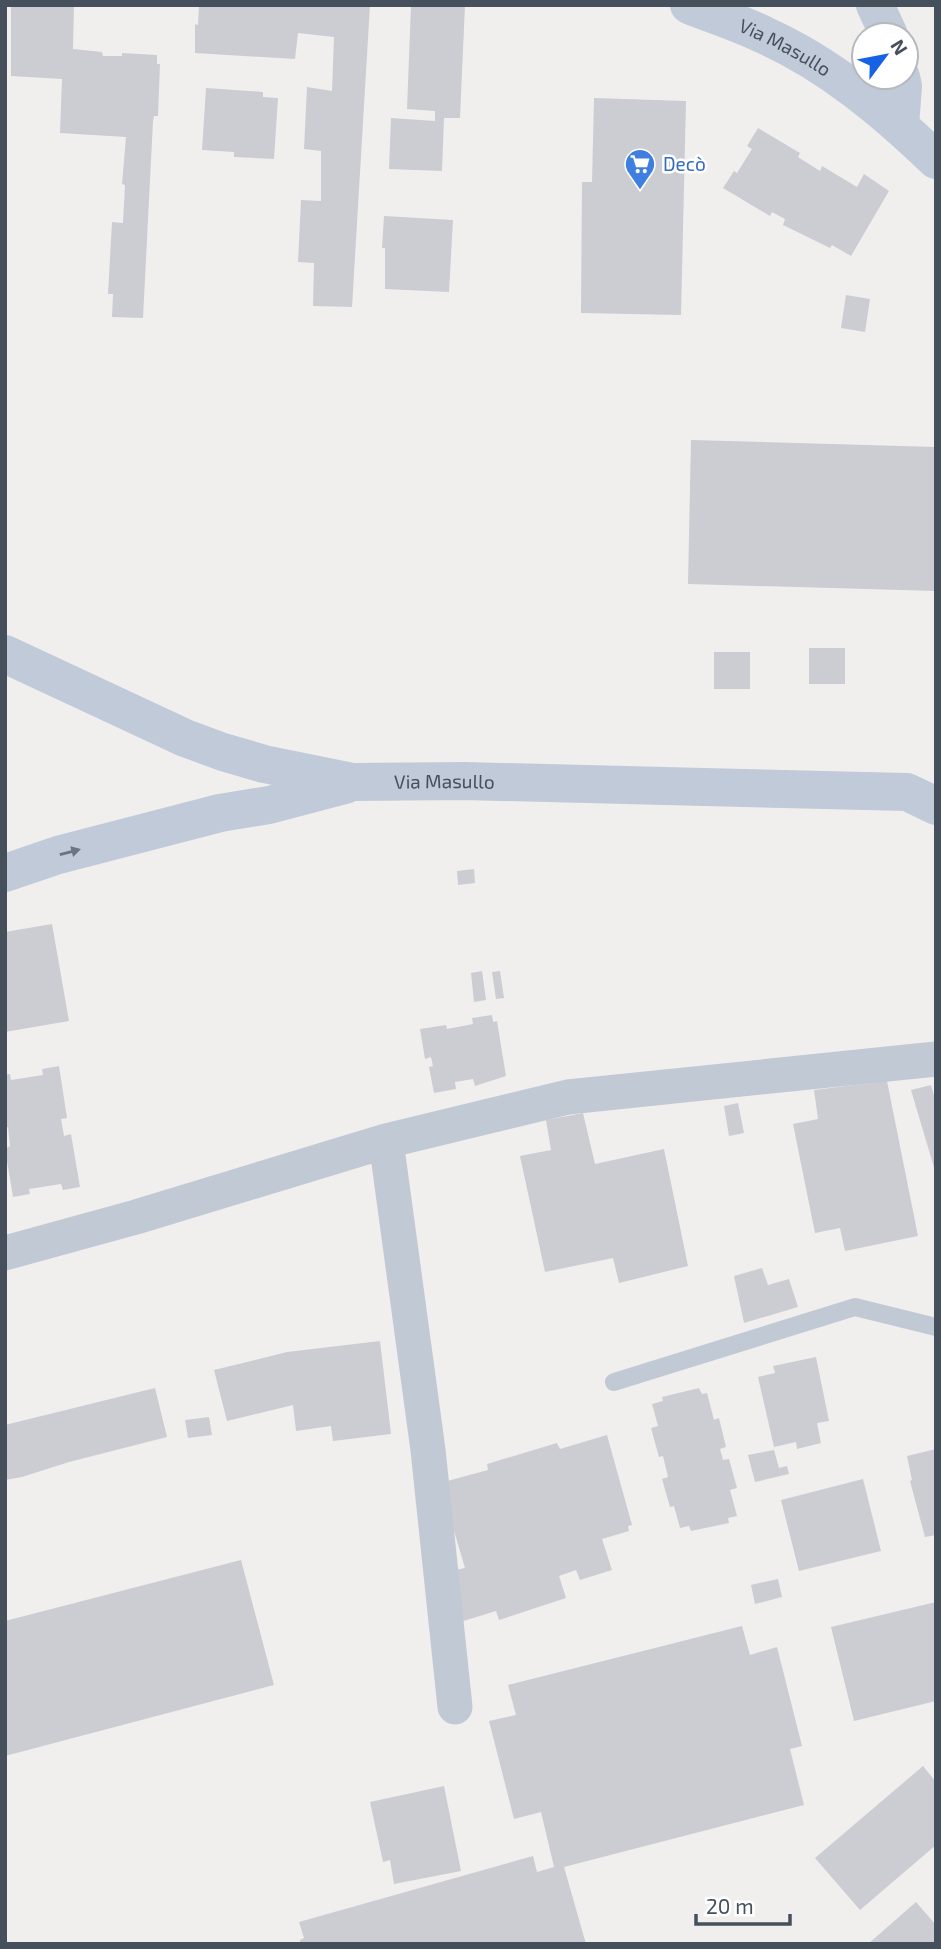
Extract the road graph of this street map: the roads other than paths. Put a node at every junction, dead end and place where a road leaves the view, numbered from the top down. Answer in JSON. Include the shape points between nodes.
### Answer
{"nodes":[{"id":1,"x":689,"y":5,"type":"edge"},
{"id":2,"x":875,"y":5,"type":"edge"},
{"id":3,"x":882,"y":21,"type":"edge"},
{"id":4,"x":903,"y":91,"type":"edge"},
{"id":5,"x":900,"y":126,"type":"junction"},
{"id":6,"x":936,"y":160,"type":"edge"},
{"id":7,"x":5,"y":654,"type":"edge"},
{"id":8,"x":353,"y":782,"type":"junction"},
{"id":9,"x":926,"y":792,"type":"edge"},
{"id":10,"x":5,"y":873,"type":"edge"},
{"id":11,"x":936,"y":1059,"type":"edge"},
{"id":12,"x":386,"y":1141,"type":"junction"},
{"id":13,"x":5,"y":1253,"type":"edge"},
{"id":14,"x":936,"y":1327,"type":"edge"},
{"id":15,"x":614,"y":1382,"type":"dead end"},
{"id":16,"x":455,"y":1707,"type":"dead end"}],
"edges":[{"from":1,"to":5,"type":"main road","name":"Via Masullo","via":[[804,56]]},
{"from":2,"to":3,"type":"main road"},
{"from":4,"to":5,"type":"main road"},
{"from":5,"to":6,"type":"main road","name":"Via Masullo"},
{"from":7,"to":8,"type":"main road","name":"Via Masullo","via":[[223,752]]},
{"from":8,"to":9,"type":"main road","name":"Via Masullo"},
{"from":10,"to":8,"type":"main road","one_way":true,"via":[[58,855]]},
{"from":11,"to":12,"type":"street","via":[[568,1097]]},
{"from":12,"to":13,"type":"street"},
{"from":12,"to":16,"type":"street","via":[[428,1450]]},
{"from":14,"to":15,"type":"lane","via":[[855,1307]]}]}
